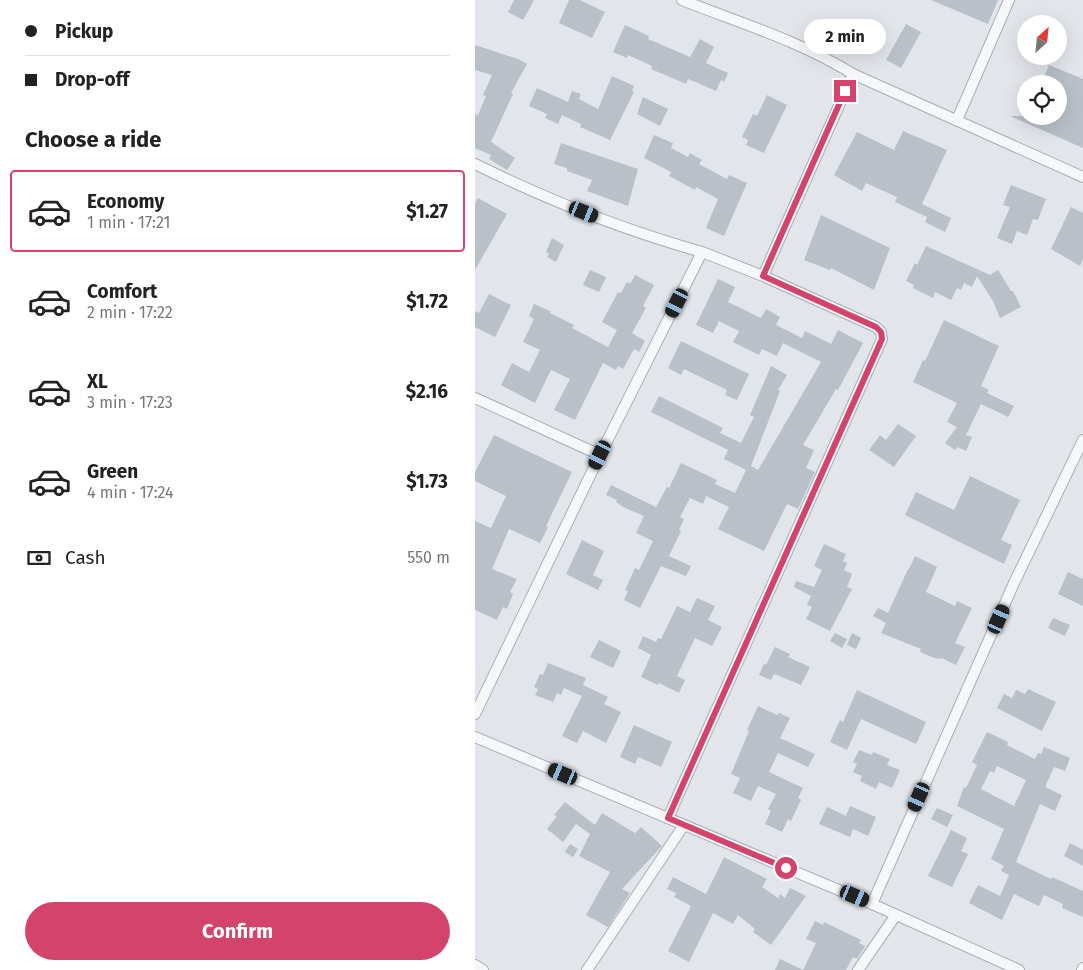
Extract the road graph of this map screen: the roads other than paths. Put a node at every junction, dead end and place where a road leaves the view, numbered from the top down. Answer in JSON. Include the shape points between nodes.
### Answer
{"nodes":[{"id":1,"x":682,"y":0,"type":"edge"},
{"id":2,"x":1009,"y":0,"type":"edge"},
{"id":3,"x":697,"y":3,"type":"edge"},
{"id":4,"x":853,"y":74,"type":"junction"},
{"id":5,"x":957,"y":120,"type":"junction"},
{"id":6,"x":475,"y":164,"type":"edge"},
{"id":7,"x":1083,"y":177,"type":"edge"},
{"id":8,"x":702,"y":252,"type":"junction"},
{"id":9,"x":763,"y":276,"type":"junction"},
{"id":10,"x":475,"y":398,"type":"edge"},
{"id":11,"x":1083,"y":440,"type":"edge"},
{"id":12,"x":600,"y":455,"type":"junction"},
{"id":13,"x":475,"y":714,"type":"edge"},
{"id":14,"x":475,"y":737,"type":"edge"},
{"id":15,"x":668,"y":818,"type":"junction"},
{"id":16,"x":684,"y":825,"type":"junction"},
{"id":17,"x":872,"y":904,"type":"junction"},
{"id":18,"x":896,"y":915,"type":"junction"},
{"id":19,"x":475,"y":965,"type":"edge"},
{"id":20,"x":483,"y":970,"type":"edge"},
{"id":21,"x":587,"y":970,"type":"edge"},
{"id":22,"x":858,"y":970,"type":"edge"},
{"id":23,"x":1019,"y":970,"type":"edge"}],
"edges":[{"from":1,"to":3,"type":"street"},
{"from":2,"to":5,"type":"street"},
{"from":3,"to":4,"type":"street","via":[[805,48]]},
{"from":4,"to":5,"type":"street"},
{"from":4,"to":9,"type":"street"},
{"from":5,"to":7,"type":"street"},
{"from":6,"to":8,"type":"street","via":[[602,220]]},
{"from":8,"to":9,"type":"street"},
{"from":8,"to":12,"type":"street"},
{"from":9,"to":15,"type":"street","via":[[876,327],[882,339]]},
{"from":10,"to":12,"type":"street"},
{"from":11,"to":17,"type":"street","via":[[1014,583]]},
{"from":12,"to":13,"type":"street"},
{"from":14,"to":15,"type":"street"},
{"from":15,"to":16,"type":"street"},
{"from":16,"to":17,"type":"street"},
{"from":16,"to":21,"type":"street"},
{"from":17,"to":18,"type":"street"},
{"from":18,"to":22,"type":"street"},
{"from":18,"to":23,"type":"street"},
{"from":19,"to":20,"type":"street"}]}
